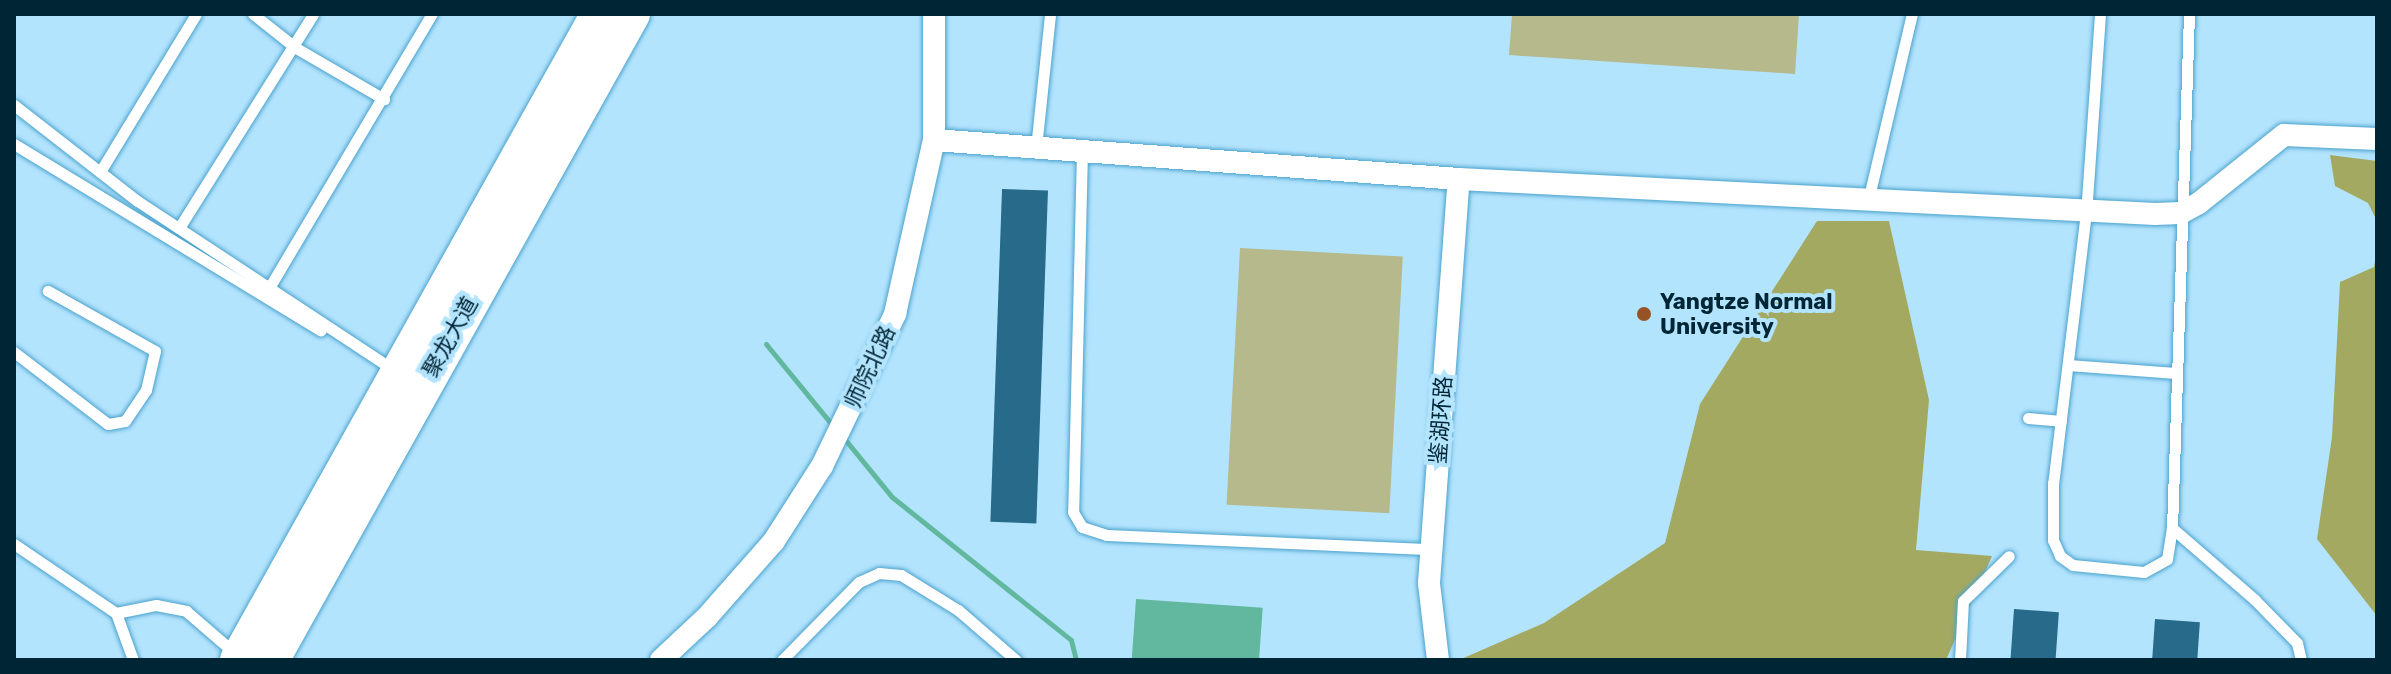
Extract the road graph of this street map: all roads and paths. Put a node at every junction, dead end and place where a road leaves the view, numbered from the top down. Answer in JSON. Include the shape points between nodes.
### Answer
{"nodes":[{"id":1,"x":196,"y":14,"type":"edge"},
{"id":2,"x":253,"y":14,"type":"edge"},
{"id":3,"x":313,"y":14,"type":"edge"},
{"id":4,"x":432,"y":14,"type":"edge"},
{"id":5,"x":600,"y":14,"type":"edge"},
{"id":6,"x":631,"y":14,"type":"edge"},
{"id":7,"x":934,"y":14,"type":"edge"},
{"id":8,"x":1050,"y":14,"type":"edge"},
{"id":9,"x":1912,"y":14,"type":"edge"},
{"id":10,"x":2100,"y":14,"type":"edge"},
{"id":11,"x":2189,"y":14,"type":"edge"},
{"id":12,"x":296,"y":48,"type":"junction"},
{"id":13,"x":384,"y":99,"type":"junction"},
{"id":14,"x":14,"y":105,"type":"edge"},
{"id":15,"x":2377,"y":139,"type":"edge"},
{"id":16,"x":934,"y":140,"type":"junction"},
{"id":17,"x":14,"y":144,"type":"edge"},
{"id":18,"x":1036,"y":148,"type":"junction"},
{"id":19,"x":1082,"y":151,"type":"junction"},
{"id":20,"x":100,"y":172,"type":"junction"},
{"id":21,"x":1459,"y":179,"type":"junction"},
{"id":22,"x":1868,"y":201,"type":"junction"},
{"id":23,"x":2086,"y":212,"type":"junction"},
{"id":24,"x":2181,"y":213,"type":"junction"},
{"id":25,"x":179,"y":228,"type":"junction"},
{"id":26,"x":269,"y":288,"type":"junction"},
{"id":27,"x":48,"y":291,"type":"dead end"},
{"id":28,"x":14,"y":352,"type":"edge"},
{"id":29,"x":2068,"y":365,"type":"junction"},
{"id":30,"x":2176,"y":373,"type":"junction"},
{"id":31,"x":399,"y":374,"type":"junction"},
{"id":32,"x":2028,"y":418,"type":"dead end"},
{"id":33,"x":2061,"y":421,"type":"junction"},
{"id":34,"x":2172,"y":528,"type":"junction"},
{"id":35,"x":14,"y":544,"type":"edge"},
{"id":36,"x":1432,"y":549,"type":"junction"},
{"id":37,"x":2009,"y":556,"type":"dead end"},
{"id":38,"x":116,"y":613,"type":"junction"},
{"id":39,"x":250,"y":659,"type":"edge"},
{"id":40,"x":133,"y":660,"type":"edge"},
{"id":41,"x":661,"y":660,"type":"edge"},
{"id":42,"x":782,"y":660,"type":"edge"},
{"id":43,"x":1016,"y":660,"type":"edge"},
{"id":44,"x":1438,"y":660,"type":"edge"},
{"id":45,"x":1960,"y":660,"type":"edge"},
{"id":46,"x":2301,"y":660,"type":"edge"}],
"edges":[{"from":1,"to":20,"type":"lane"},
{"from":2,"to":12,"type":"lane"},
{"from":3,"to":12,"type":"lane"},
{"from":4,"to":13,"type":"lane"},
{"from":5,"to":31,"type":"highway","name":"聚龙大道"},
{"from":6,"to":39,"type":"highway","name":"聚龙大道"},
{"from":7,"to":16,"type":"street","name":"师院北路"},
{"from":8,"to":18,"type":"lane"},
{"from":9,"to":22,"type":"lane"},
{"from":10,"to":23,"type":"lane"},
{"from":11,"to":24,"type":"lane"},
{"from":12,"to":13,"type":"lane"},
{"from":12,"to":25,"type":"lane"},
{"from":13,"to":26,"type":"lane"},
{"from":14,"to":20,"type":"lane"},
{"from":15,"to":24,"type":"street","via":[[2284,135]]},
{"from":16,"to":18,"type":"street"},
{"from":16,"to":41,"type":"street","name":"师院北路","via":[[895,314],[822,466],[774,541]]},
{"from":17,"to":31,"type":"lane"},
{"from":18,"to":19,"type":"street"},
{"from":19,"to":21,"type":"street"},
{"from":19,"to":36,"type":"lane","via":[[1073,512],[1082,527],[1107,535]]},
{"from":20,"to":25,"type":"lane"},
{"from":21,"to":22,"type":"street"},
{"from":21,"to":36,"type":"street","name":"鉴湖环路"},
{"from":22,"to":23,"type":"street"},
{"from":23,"to":24,"type":"street"},
{"from":23,"to":29,"type":"lane"},
{"from":24,"to":30,"type":"lane"},
{"from":25,"to":26,"type":"lane"},
{"from":26,"to":31,"type":"lane"},
{"from":27,"to":28,"type":"lane","via":[[155,351],[146,390],[125,421],[108,424]]},
{"from":29,"to":30,"type":"lane"},
{"from":29,"to":33,"type":"lane"},
{"from":30,"to":34,"type":"lane"},
{"from":31,"to":39,"type":"highway","name":"聚龙大道"},
{"from":32,"to":33,"type":"lane"},
{"from":33,"to":34,"type":"lane","via":[[2053,540],[2060,556],[2073,565],[2144,572],[2167,559]]},
{"from":34,"to":46,"type":"lane","via":[[2255,600],[2297,643]]},
{"from":35,"to":38,"type":"lane"},
{"from":36,"to":44,"type":"street","name":"鉴湖环路","via":[[1429,583]]},
{"from":37,"to":45,"type":"lane","via":[[1963,601]]},
{"from":38,"to":39,"type":"lane","via":[[156,605],[186,611]]},
{"from":38,"to":40,"type":"lane"},
{"from":42,"to":43,"type":"lane","via":[[859,582],[879,573],[901,575],[958,610]]}]}
